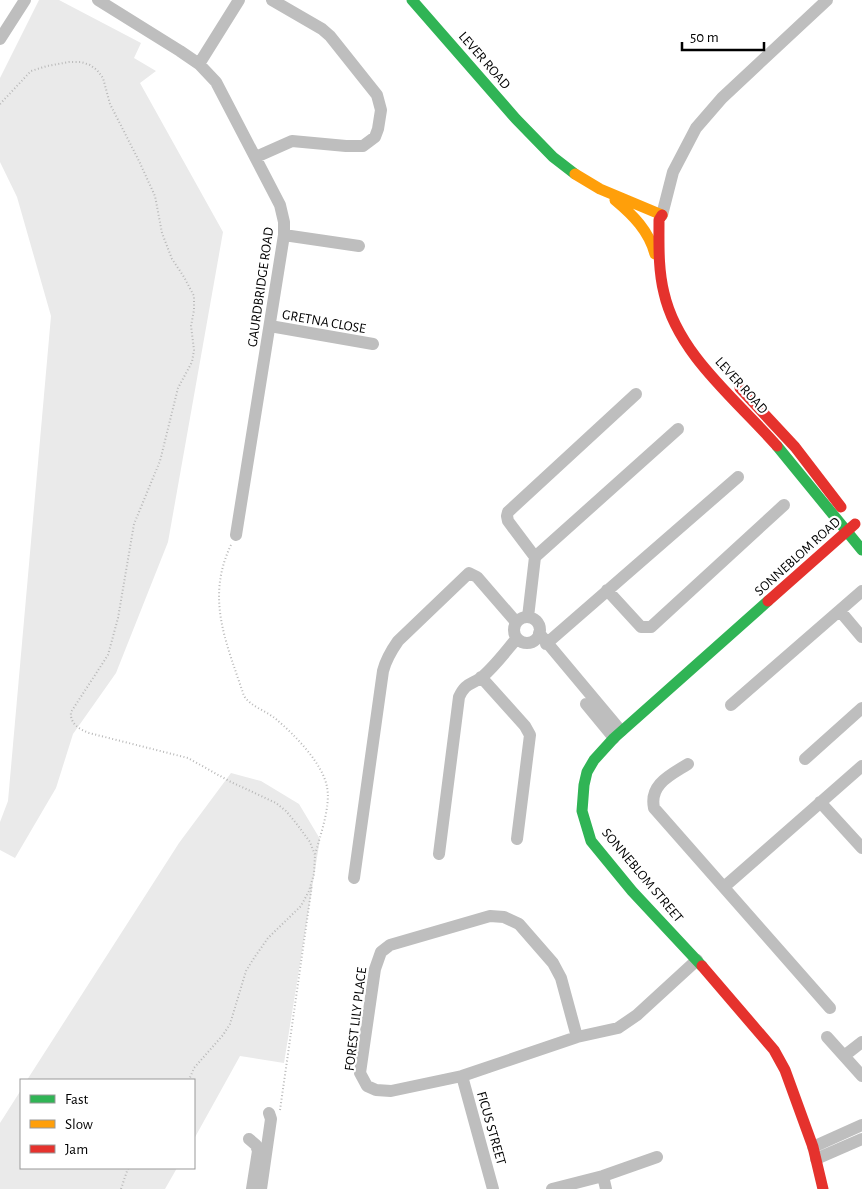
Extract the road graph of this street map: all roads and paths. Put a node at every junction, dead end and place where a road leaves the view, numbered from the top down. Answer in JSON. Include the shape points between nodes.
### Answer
{"nodes":[{"id":1,"x":25,"y":0,"type":"edge"},
{"id":2,"x":98,"y":0,"type":"edge"},
{"id":3,"x":240,"y":0,"type":"edge"},
{"id":4,"x":272,"y":0,"type":"edge"},
{"id":5,"x":412,"y":0,"type":"edge"},
{"id":6,"x":827,"y":0,"type":"edge"},
{"id":7,"x":118,"y":5,"type":"edge"},
{"id":8,"x":0,"y":39,"type":"edge"},
{"id":9,"x":199,"y":64,"type":"junction"},
{"id":10,"x":0,"y":104,"type":"edge"},
{"id":11,"x":256,"y":157,"type":"junction"},
{"id":12,"x":600,"y":189,"type":"junction"},
{"id":13,"x":662,"y":215,"type":"junction"},
{"id":14,"x":284,"y":235,"type":"junction"},
{"id":15,"x":359,"y":246,"type":"dead end"},
{"id":16,"x":660,"y":279,"type":"junction"},
{"id":17,"x":270,"y":326,"type":"junction"},
{"id":18,"x":373,"y":344,"type":"dead end"},
{"id":19,"x":716,"y":364,"type":"dead end"},
{"id":20,"x":732,"y":381,"type":"dead end"},
{"id":21,"x":636,"y":394,"type":"dead end"},
{"id":22,"x":678,"y":429,"type":"dead end"},
{"id":23,"x":738,"y":477,"type":"dead end"},
{"id":24,"x":784,"y":505,"type":"dead end"},
{"id":25,"x":855,"y":529,"type":"edge"},
{"id":26,"x":236,"y":535,"type":"joint"},
{"id":27,"x":862,"y":550,"type":"edge"},
{"id":28,"x":535,"y":556,"type":"junction"},
{"id":29,"x":607,"y":590,"type":"junction"},
{"id":30,"x":862,"y":591,"type":"edge"},
{"id":31,"x":758,"y":610,"type":"joint"},
{"id":32,"x":840,"y":611,"type":"junction"},
{"id":33,"x":522,"y":620,"type":"junction"},
{"id":34,"x":536,"y":637,"type":"junction"},
{"id":35,"x":862,"y":637,"type":"edge"},
{"id":36,"x":518,"y":638,"type":"junction"},
{"id":37,"x":546,"y":644,"type":"junction"},
{"id":38,"x":481,"y":677,"type":"junction"},
{"id":39,"x":588,"y":700,"type":"junction"},
{"id":40,"x":731,"y":705,"type":"dead end"},
{"id":41,"x":862,"y":708,"type":"edge"},
{"id":42,"x":618,"y":734,"type":"junction"},
{"id":43,"x":805,"y":759,"type":"dead end"},
{"id":44,"x":688,"y":764,"type":"dead end"},
{"id":45,"x":862,"y":766,"type":"edge"},
{"id":46,"x":820,"y":802,"type":"junction"},
{"id":47,"x":517,"y":839,"type":"dead end"},
{"id":48,"x":862,"y":848,"type":"edge"},
{"id":49,"x":439,"y":854,"type":"dead end"},
{"id":50,"x":315,"y":855,"type":"junction"},
{"id":51,"x":314,"y":874,"type":"junction"},
{"id":52,"x":354,"y":878,"type":"dead end"},
{"id":53,"x":724,"y":888,"type":"junction"},
{"id":54,"x":697,"y":960,"type":"junction"},
{"id":55,"x":830,"y":1008,"type":"dead end"},
{"id":56,"x":577,"y":1037,"type":"junction"},
{"id":57,"x":827,"y":1037,"type":"dead end"},
{"id":58,"x":862,"y":1042,"type":"edge"},
{"id":59,"x":844,"y":1056,"type":"junction"},
{"id":60,"x":462,"y":1076,"type":"junction"},
{"id":61,"x":862,"y":1076,"type":"edge"},
{"id":62,"x":190,"y":1079,"type":"edge"},
{"id":63,"x":275,"y":1111,"type":"joint"},
{"id":64,"x":862,"y":1125,"type":"edge"},
{"id":65,"x":249,"y":1139,"type":"dead end"},
{"id":66,"x":862,"y":1139,"type":"edge"},
{"id":67,"x":814,"y":1153,"type":"junction"},
{"id":68,"x":657,"y":1157,"type":"dead end"},
{"id":69,"x":128,"y":1169,"type":"edge"},
{"id":70,"x":602,"y":1176,"type":"junction"},
{"id":71,"x":121,"y":1189,"type":"edge"},
{"id":72,"x":252,"y":1189,"type":"edge"},
{"id":73,"x":261,"y":1189,"type":"edge"},
{"id":74,"x":494,"y":1189,"type":"edge"},
{"id":75,"x":552,"y":1189,"type":"edge"},
{"id":76,"x":606,"y":1189,"type":"edge"},
{"id":77,"x":823,"y":1189,"type":"edge"}],
"edges":[{"from":1,"to":8,"type":"street"},
{"from":2,"to":7,"type":"street","name":"GAURDBRIDGE ROAD"},
{"from":3,"to":9,"type":"street"},
{"from":4,"to":11,"type":"street","via":[[330,36],[377,95],[381,110],[375,137],[362,146],[292,141]]},
{"from":5,"to":12,"type":"main road","name":"LEVER ROAD","via":[[553,157]]},
{"from":6,"to":13,"type":"street","name":"LEVER ROAD","via":[[722,98],[696,128],[673,172]]},
{"from":7,"to":9,"type":"street","name":"GAURDBRIDGE ROAD"},
{"from":9,"to":11,"type":"street","name":"GAURDBRIDGE ROAD","via":[[216,82]]},
{"from":10,"to":50,"type":"path","via":[[31,72],[47,66],[81,62],[97,70],[155,196],[162,233],[172,259],[194,296],[192,362],[178,388],[160,461],[134,524],[118,618],[108,655],[71,712],[73,723],[89,733],[188,758],[276,803],[296,823]]},
{"from":11,"to":14,"type":"street","name":"GAURDBRIDGE ROAD","via":[[280,206]]},
{"from":12,"to":13,"type":"main road","name":"LEVER ROAD"},
{"from":12,"to":16,"type":"main road","via":[[626,208],[646,232],[654,248]]},
{"from":13,"to":16,"type":"main road","name":"LEVER ROAD","via":[[659,220]]},
{"from":13,"to":19,"type":"main road","name":"LEVER ROAD","via":[[663,252],[678,313]]},
{"from":14,"to":15,"type":"street"},
{"from":14,"to":17,"type":"street","name":"GAURDBRIDGE ROAD"},
{"from":16,"to":25,"type":"main road","name":"LEVER ROAD","via":[[679,332],[706,368]]},
{"from":17,"to":18,"type":"street","name":"GRETNA CLOSE"},
{"from":17,"to":26,"type":"street","name":"GAURDBRIDGE ROAD"},
{"from":20,"to":25,"type":"main road","name":"LEVER ROAD","via":[[795,447]]},
{"from":21,"to":28,"type":"street","via":[[508,512],[508,521]]},
{"from":22,"to":28,"type":"street"},
{"from":23,"to":29,"type":"street"},
{"from":24,"to":29,"type":"street","via":[[651,627],[641,628]]},
{"from":25,"to":27,"type":"main road","name":"LEVER ROAD"},
{"from":25,"to":31,"type":"main road","name":"SONNEBLOM ROAD"},
{"from":26,"to":50,"type":"path","via":[[220,579],[221,626],[248,702],[279,722],[303,746],[323,774],[328,788],[328,804]]},
{"from":28,"to":33,"type":"street"},
{"from":29,"to":37,"type":"street"},
{"from":30,"to":32,"type":"street"},
{"from":31,"to":42,"type":"main road","name":"SONNEBLOM STREET"},
{"from":32,"to":35,"type":"street"},
{"from":32,"to":40,"type":"street"},
{"from":33,"to":34,"type":"street","via":[[536,621],[539,629]]},
{"from":33,"to":36,"type":"street","via":[[514,630]]},
{"from":33,"to":52,"type":"street","via":[[469,573],[390,652],[384,671]]},
{"from":34,"to":36,"type":"street","via":[[525,642]]},
{"from":34,"to":37,"type":"street"},
{"from":34,"to":39,"type":"street"},
{"from":36,"to":38,"type":"street"},
{"from":37,"to":39,"type":"street"},
{"from":38,"to":47,"type":"street","via":[[526,726],[530,735]]},
{"from":38,"to":49,"type":"street","via":[[463,689],[457,703]]},
{"from":39,"to":42,"type":"street"},
{"from":41,"to":43,"type":"street"},
{"from":42,"to":54,"type":"main road","name":"SONNEBLOM STREET","via":[[594,760],[588,772],[582,797],[585,825],[598,850]]},
{"from":44,"to":53,"type":"street","via":[[656,788],[652,799],[654,808]]},
{"from":45,"to":46,"type":"street"},
{"from":46,"to":48,"type":"street"},
{"from":46,"to":53,"type":"street"},
{"from":50,"to":51,"type":"path"},
{"from":51,"to":62,"type":"path","via":[[301,906],[268,938],[246,971],[230,1024],[194,1068]]},
{"from":51,"to":63,"type":"path"},
{"from":53,"to":55,"type":"street"},
{"from":54,"to":56,"type":"street","name":"FOREST LILY PLACE","via":[[637,1015],[618,1028]]},
{"from":54,"to":67,"type":"main road","name":"SONNEBLOM STREET","via":[[774,1050],[785,1070]]},
{"from":56,"to":60,"type":"street","name":"FOREST LILY PLACE"},
{"from":56,"to":60,"type":"street","name":"FOREST LILY PLACE","via":[[562,978],[537,944],[512,919],[490,916],[390,945],[381,952],[376,968],[360,1073],[364,1082],[371,1089],[390,1091]]},
{"from":57,"to":59,"type":"street"},
{"from":58,"to":59,"type":"street"},
{"from":59,"to":61,"type":"street"},
{"from":60,"to":74,"type":"street","name":"FICUS STREET"},
{"from":63,"to":73,"type":"street","via":[[271,1119]]},
{"from":64,"to":67,"type":"street"},
{"from":65,"to":72,"type":"street","via":[[258,1151]]},
{"from":66,"to":67,"type":"street"},
{"from":67,"to":77,"type":"main road","name":"SONNEBLOM STREET"},
{"from":68,"to":70,"type":"street"},
{"from":69,"to":71,"type":"path"},
{"from":70,"to":75,"type":"street"},
{"from":70,"to":76,"type":"street"}]}
